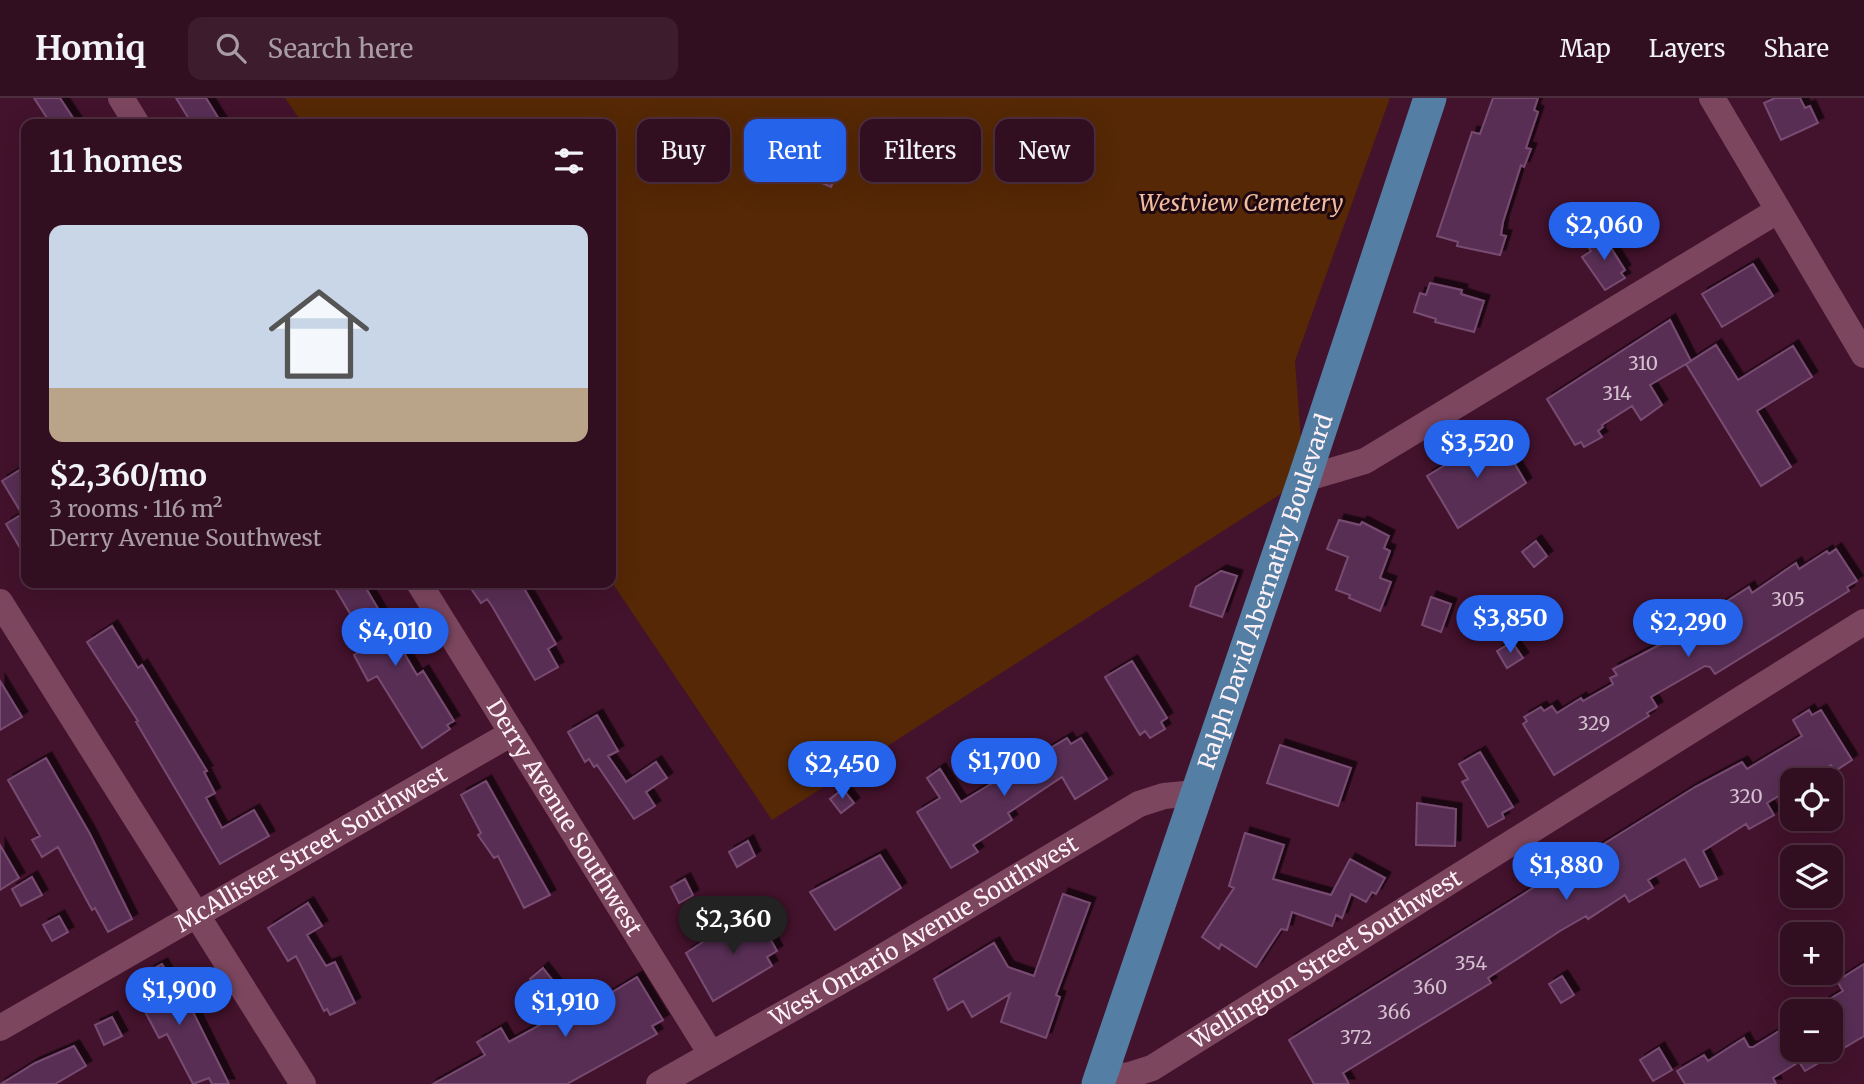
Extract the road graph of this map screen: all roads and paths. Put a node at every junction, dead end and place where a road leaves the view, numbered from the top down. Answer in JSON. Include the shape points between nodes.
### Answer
{"nodes":[{"id":1,"x":121,"y":98,"type":"edge"},
{"id":2,"x":1430,"y":98,"type":"edge"},
{"id":3,"x":1712,"y":98,"type":"edge"},
{"id":4,"x":134,"y":119,"type":"edge"},
{"id":5,"x":1777,"y":211,"type":"junction"},
{"id":6,"x":1864,"y":355,"type":"edge"},
{"id":7,"x":1304,"y":479,"type":"junction"},
{"id":8,"x":422,"y":588,"type":"edge"},
{"id":9,"x":0,"y":602,"type":"edge"},
{"id":10,"x":1864,"y":622,"type":"edge"},
{"id":11,"x":512,"y":733,"type":"junction"},
{"id":12,"x":1195,"y":793,"type":"junction"},
{"id":13,"x":198,"y":915,"type":"junction"},
{"id":14,"x":0,"y":1028,"type":"edge"},
{"id":15,"x":711,"y":1054,"type":"junction"},
{"id":16,"x":1100,"y":1079,"type":"edge"},
{"id":17,"x":303,"y":1084,"type":"edge"},
{"id":18,"x":659,"y":1084,"type":"edge"}],
"edges":[{"from":1,"to":4,"type":"street"},
{"from":2,"to":7,"type":"main road","name":"Ralph David Abernathy Boulevard"},
{"from":3,"to":5,"type":"street"},
{"from":5,"to":6,"type":"street"},
{"from":5,"to":7,"type":"street","via":[[1365,461]]},
{"from":7,"to":12,"type":"main road","name":"Ralph David Abernathy Boulevard"},
{"from":8,"to":11,"type":"street","name":"Derry Avenue Southwest"},
{"from":9,"to":13,"type":"street"},
{"from":10,"to":16,"type":"street","name":"Wellington Street Southwest","via":[[1152,1068]]},
{"from":11,"to":13,"type":"street","name":"McAllister Street Southwest"},
{"from":11,"to":15,"type":"street","name":"Derry Avenue Southwest"},
{"from":12,"to":15,"type":"street","name":"West Ontario Avenue Southwest","via":[[1139,804]]},
{"from":12,"to":16,"type":"main road","name":"Ralph David Abernathy Boulevard"},
{"from":13,"to":14,"type":"street","name":"McAllister Street Southwest"},
{"from":13,"to":17,"type":"street"},
{"from":15,"to":18,"type":"street","name":"West Ontario Avenue Southwest"}]}
